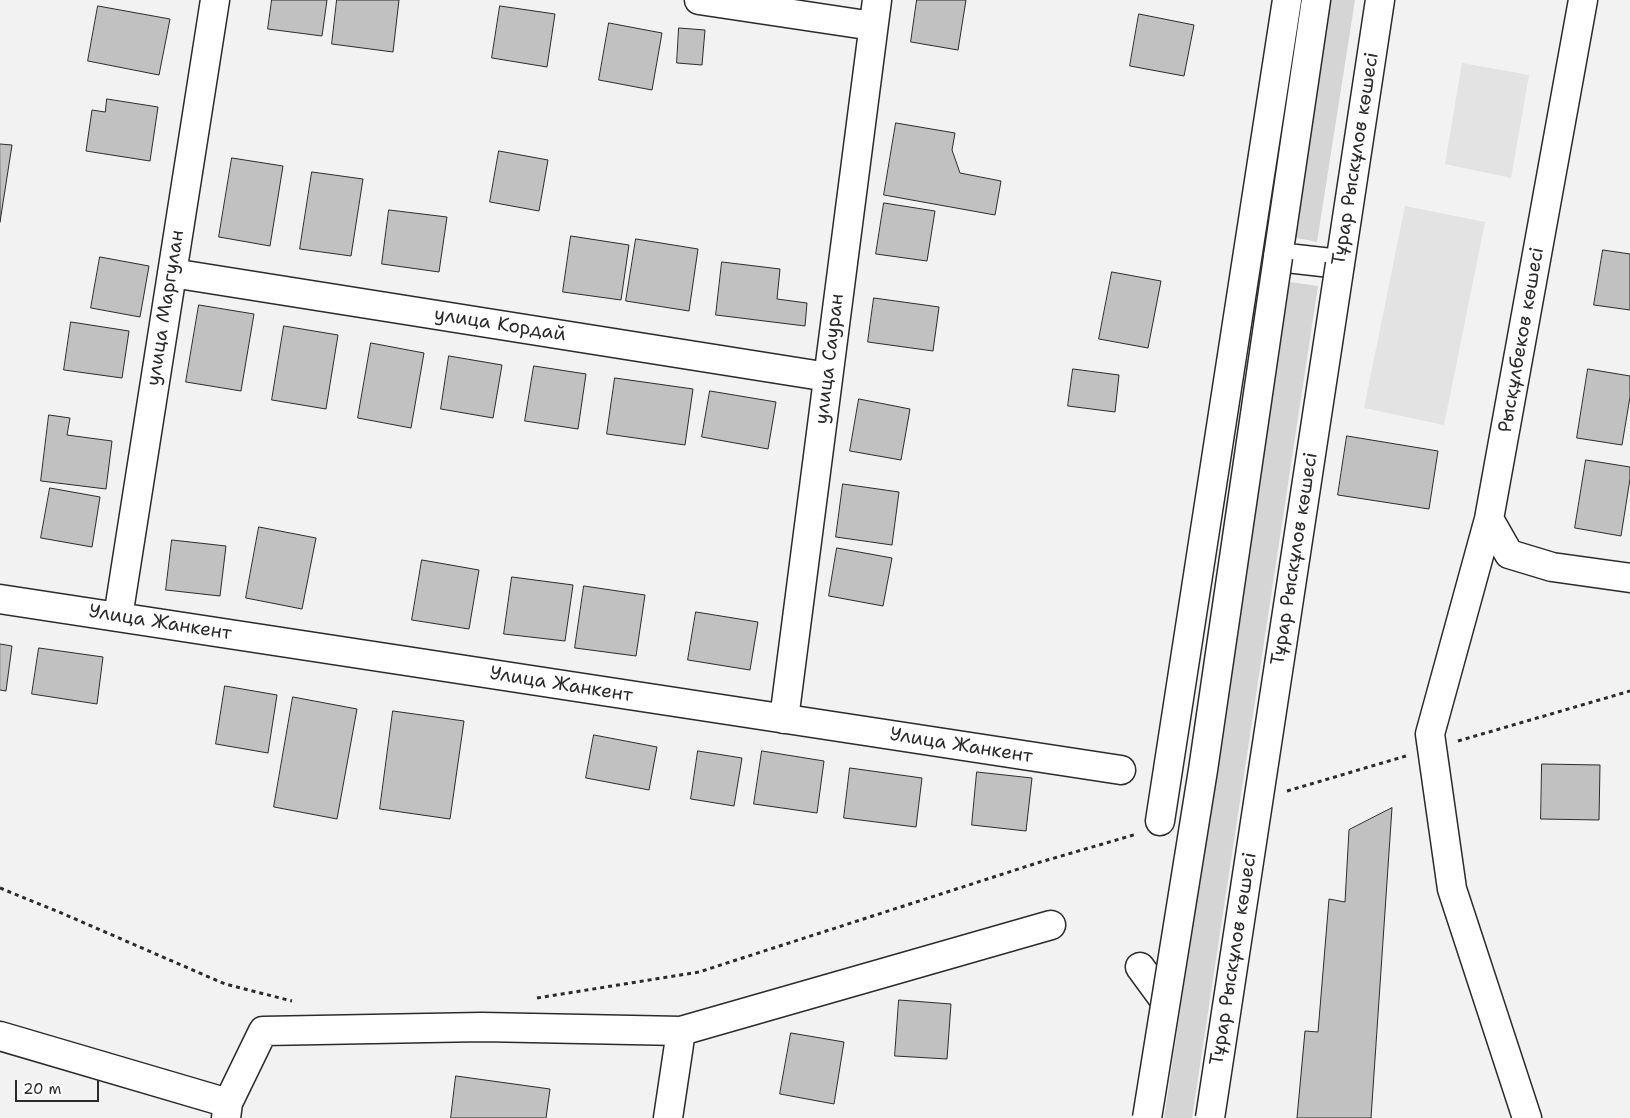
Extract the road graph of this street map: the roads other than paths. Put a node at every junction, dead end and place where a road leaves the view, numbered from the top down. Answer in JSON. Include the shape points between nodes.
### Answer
{"nodes":[{"id":1,"x":215,"y":0,"type":"edge"},
{"id":2,"x":699,"y":0,"type":"edge"},
{"id":3,"x":1287,"y":0,"type":"edge"},
{"id":4,"x":1316,"y":0,"type":"edge"},
{"id":5,"x":1380,"y":0,"type":"edge"},
{"id":6,"x":1583,"y":0,"type":"edge"},
{"id":7,"x":875,"y":13,"type":"edge"},
{"id":8,"x":1278,"y":257,"type":"junction"},
{"id":9,"x":1340,"y":264,"type":"junction"},
{"id":10,"x":172,"y":273,"type":"junction"},
{"id":11,"x":828,"y":376,"type":"junction"},
{"id":12,"x":1489,"y":519,"type":"junction"},
{"id":13,"x":1630,"y":578,"type":"edge"},
{"id":14,"x":0,"y":599,"type":"edge"},
{"id":15,"x":118,"y":617,"type":"junction"},
{"id":16,"x":784,"y":719,"type":"junction"},
{"id":17,"x":1121,"y":770,"type":"dead end"},
{"id":18,"x":1150,"y":827,"type":"road end"},
{"id":19,"x":1051,"y":925,"type":"dead end"},
{"id":20,"x":1140,"y":967,"type":"dead end"},
{"id":21,"x":1166,"y":1002,"type":"junction"},
{"id":22,"x":681,"y":1031,"type":"junction"},
{"id":23,"x":0,"y":1036,"type":"edge"},
{"id":24,"x":227,"y":1110,"type":"edge"},
{"id":25,"x":668,"y":1118,"type":"edge"},
{"id":26,"x":1147,"y":1118,"type":"edge"},
{"id":27,"x":1210,"y":1118,"type":"edge"},
{"id":28,"x":1527,"y":1118,"type":"edge"}],
"edges":[{"from":1,"to":10,"type":"street","name":"улица Маргулан"},
{"from":2,"to":7,"type":"street"},
{"from":3,"to":18,"type":"street"},
{"from":4,"to":8,"type":"street"},
{"from":5,"to":9,"type":"street","name":"Тұрар Рыскұлов көшесі"},
{"from":6,"to":12,"type":"street","name":"Рысқұлбеков көшесі"},
{"from":7,"to":11,"type":"street","name":"улица Сауран"},
{"from":8,"to":9,"type":"street"},
{"from":8,"to":21,"type":"street","bridge":true},
{"from":9,"to":27,"type":"street","name":"Тұрар Рыскұлов көшесі","bridge":true},
{"from":10,"to":11,"type":"street","name":"улица Кордай"},
{"from":10,"to":15,"type":"street","name":"улица Маргулан"},
{"from":11,"to":16,"type":"street","name":"улица Сауран"},
{"from":12,"to":13,"type":"street","via":[[1509,554],[1552,567]]},
{"from":12,"to":28,"type":"street","name":"Рысқұлбеков көшесі","via":[[1430,734],[1452,890]]},
{"from":14,"to":15,"type":"street","name":"Улица Жанкент"},
{"from":15,"to":16,"type":"street","name":"Улица Жанкент"},
{"from":16,"to":17,"type":"street","name":"Улица Жанкент"},
{"from":19,"to":22,"type":"street"},
{"from":20,"to":21,"type":"street"},
{"from":21,"to":26,"type":"street","bridge":true},
{"from":22,"to":24,"type":"street","via":[[482,1027],[263,1030]]},
{"from":22,"to":25,"type":"street"},
{"from":23,"to":24,"type":"street"}]}
